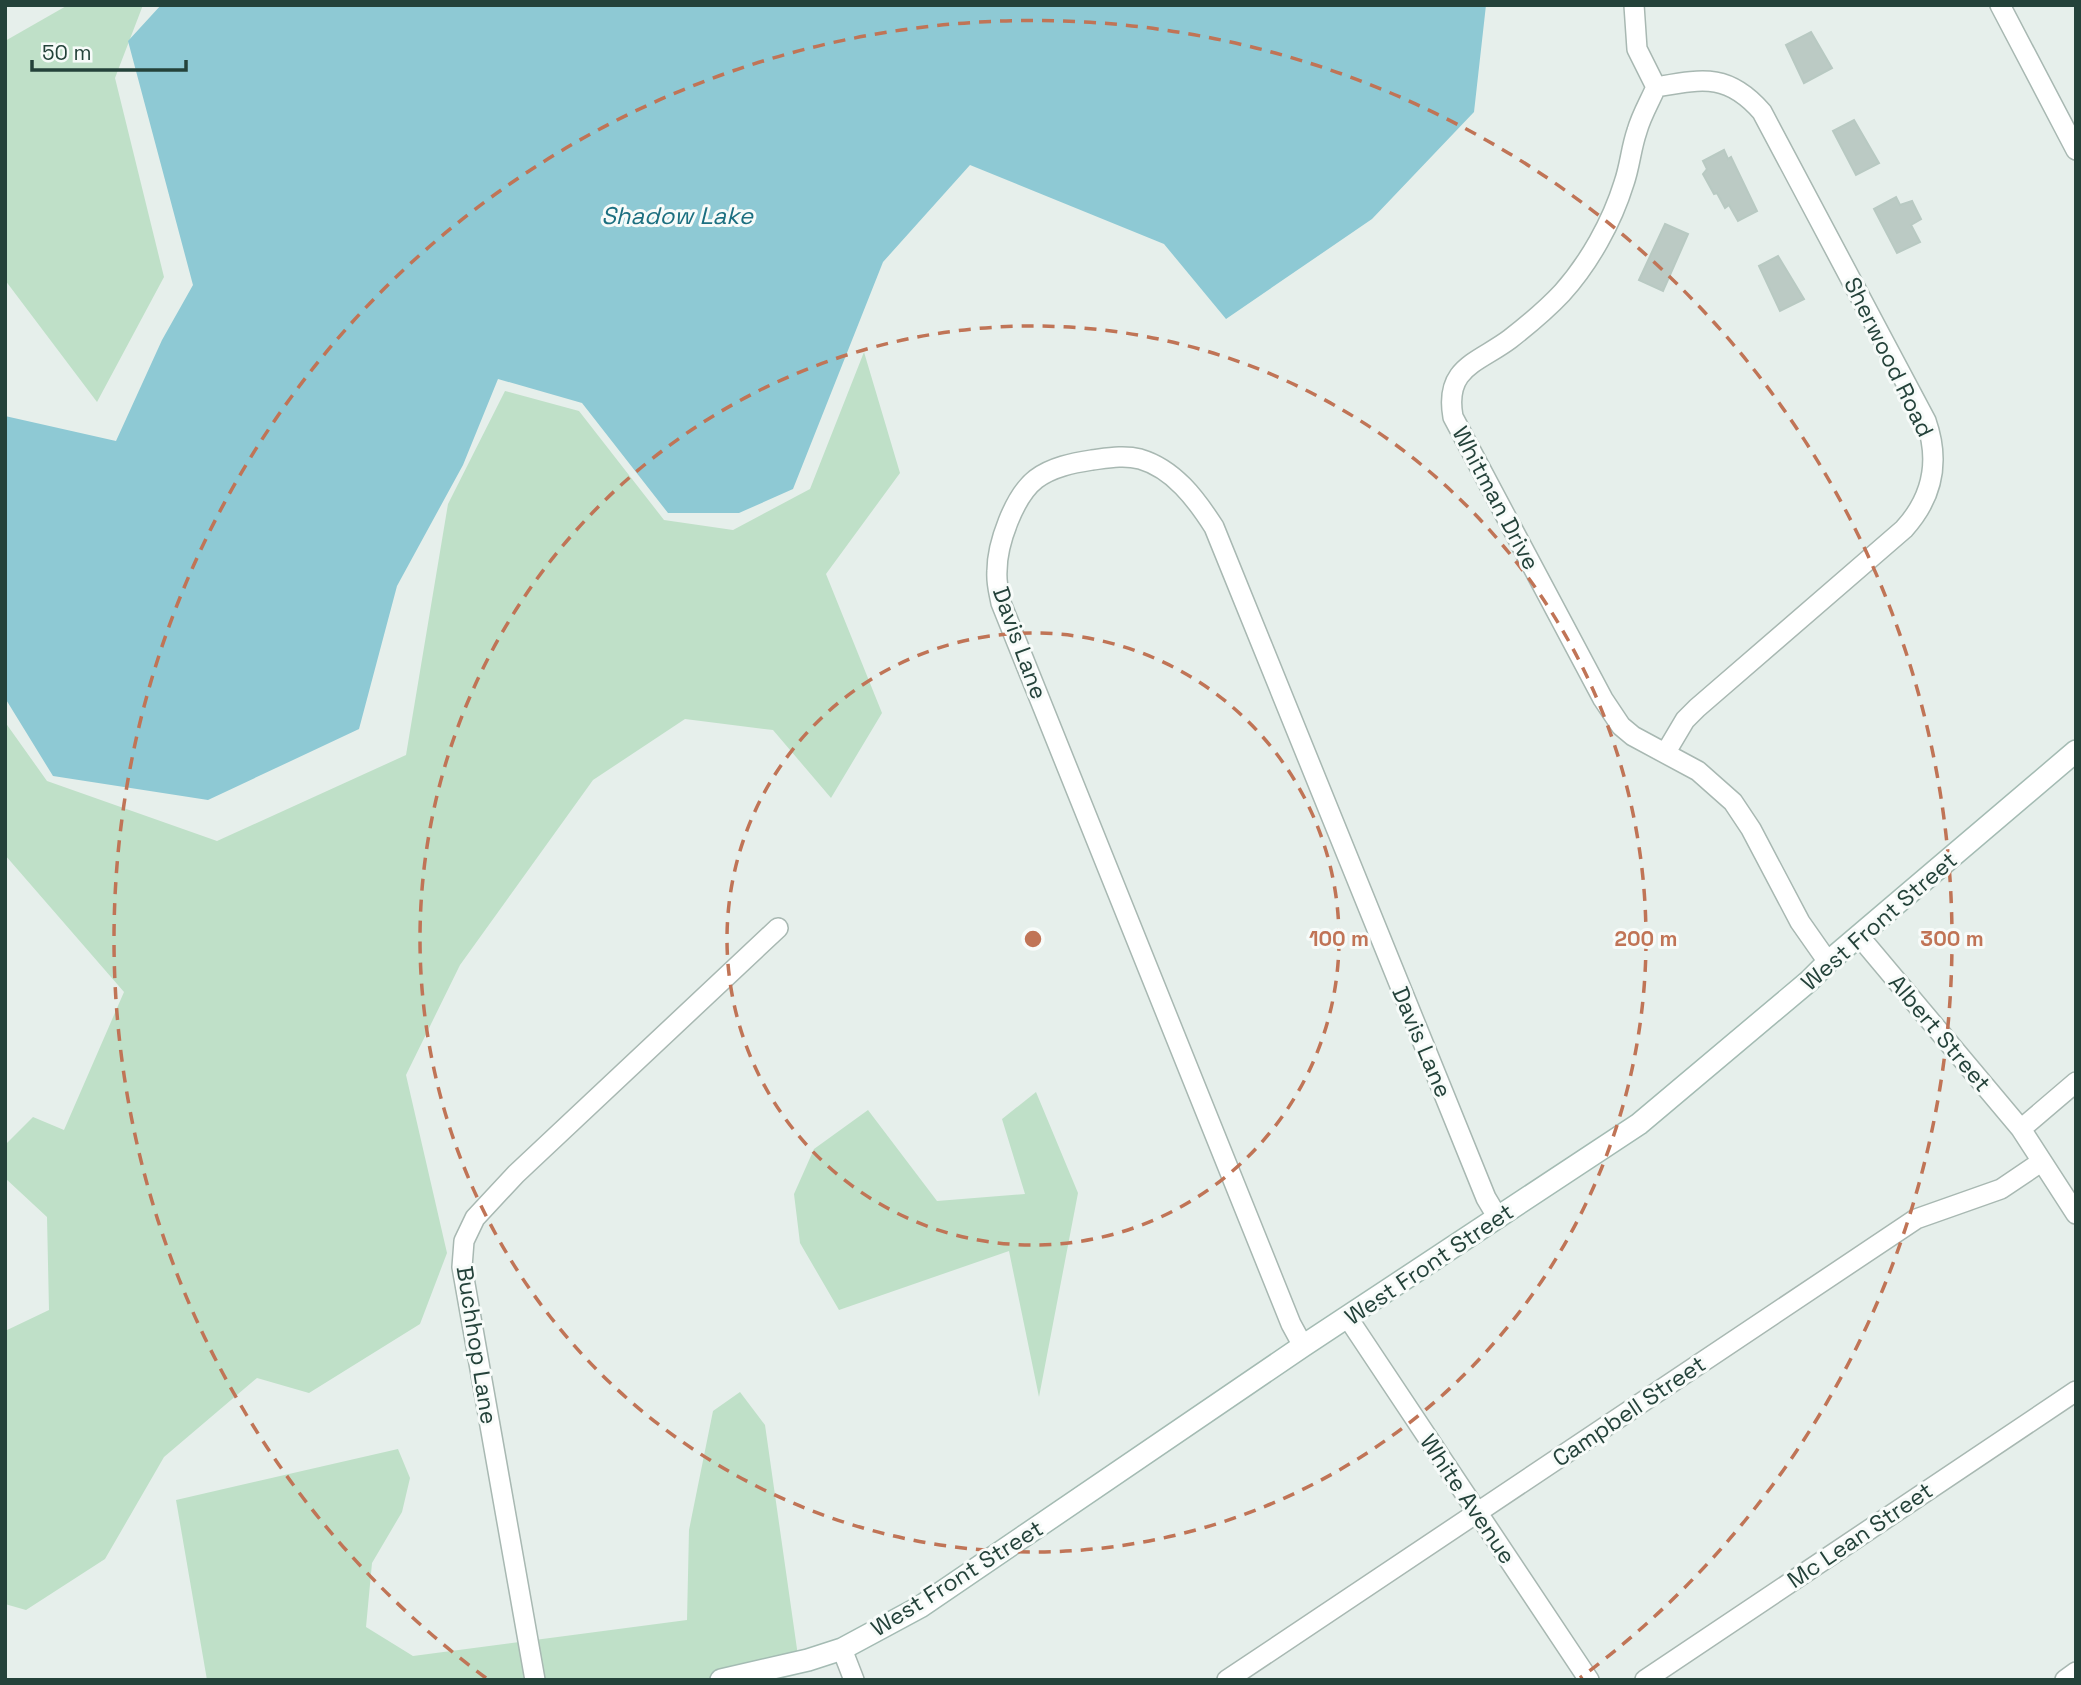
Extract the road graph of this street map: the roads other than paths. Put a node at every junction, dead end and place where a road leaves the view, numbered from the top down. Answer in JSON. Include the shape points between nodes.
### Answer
{"nodes":[{"id":1,"x":1634,"y":5,"type":"edge"},
{"id":2,"x":2000,"y":5,"type":"edge"},
{"id":3,"x":1656,"y":87,"type":"junction"},
{"id":4,"x":2076,"y":149,"type":"edge"},
{"id":5,"x":2076,"y":751,"type":"edge"},
{"id":6,"x":1665,"y":752,"type":"junction"},
{"id":7,"x":778,"y":928,"type":"dead end"},
{"id":8,"x":1859,"y":936,"type":"junction"},
{"id":9,"x":1828,"y":962,"type":"junction"},
{"id":10,"x":2076,"y":1082,"type":"edge"},
{"id":11,"x":2021,"y":1129,"type":"junction"},
{"id":12,"x":2040,"y":1161,"type":"junction"},
{"id":13,"x":2076,"y":1214,"type":"edge"},
{"id":14,"x":1497,"y":1218,"type":"junction"},
{"id":15,"x":1348,"y":1318,"type":"junction"},
{"id":16,"x":1303,"y":1346,"type":"junction"},
{"id":17,"x":2076,"y":1391,"type":"edge"},
{"id":18,"x":1478,"y":1512,"type":"junction"},
{"id":19,"x":842,"y":1649,"type":"junction"},
{"id":20,"x":2076,"y":1672,"type":"edge"},
{"id":21,"x":535,"y":1680,"type":"edge"},
{"id":22,"x":721,"y":1680,"type":"edge"},
{"id":23,"x":854,"y":1680,"type":"edge"},
{"id":24,"x":1227,"y":1680,"type":"edge"},
{"id":25,"x":1589,"y":1680,"type":"edge"},
{"id":26,"x":1645,"y":1680,"type":"edge"},
{"id":27,"x":2065,"y":1680,"type":"edge"}],
"edges":[{"from":1,"to":3,"type":"street","via":[[1637,49]]},
{"from":2,"to":4,"type":"street"},
{"from":3,"to":6,"type":"street","name":"Whitman Drive","via":[[1637,130],[1624,184],[1591,253],[1544,311],[1472,361],[1458,378],[1451,403],[1453,417],[1603,699],[1621,726]]},
{"from":3,"to":6,"type":"street","name":"Sherwood Road","via":[[1704,81],[1726,84],[1749,97],[1762,112],[1926,421],[1935,457],[1926,499],[1916,516],[1697,708]]},
{"from":5,"to":8,"type":"street","name":"West Front Street"},
{"from":6,"to":9,"type":"street","name":"Whitman Drive","via":[[1698,771],[1733,802],[1800,922]]},
{"from":7,"to":21,"type":"street","name":"Buchhop Lane","via":[[516,1174],[475,1218],[464,1241],[462,1267]]},
{"from":8,"to":9,"type":"street","name":"West Front Street"},
{"from":8,"to":11,"type":"street","name":"Albert Street"},
{"from":9,"to":14,"type":"street","name":"West Front Street","via":[[1639,1124]]},
{"from":10,"to":11,"type":"street"},
{"from":11,"to":12,"type":"street","name":"Albert Street"},
{"from":12,"to":13,"type":"street","name":"Albert Street"},
{"from":12,"to":18,"type":"street","name":"Campbell Street","via":[[2001,1189],[1916,1219]]},
{"from":14,"to":15,"type":"street","name":"West Front Street"},
{"from":14,"to":16,"type":"street","name":"Davis Lane","via":[[1223,547],[1198,501],[1165,471],[1122,457],[1074,463],[1037,479],[1013,511],[1000,545],[997,584],[1001,603]]},
{"from":15,"to":16,"type":"street","name":"West Front Street"},
{"from":15,"to":18,"type":"street","name":"White Avenue"},
{"from":16,"to":19,"type":"street","name":"West Front Street","via":[[920,1607]]},
{"from":17,"to":26,"type":"street","name":"Mc Lean Street"},
{"from":18,"to":24,"type":"street","name":"Campbell Street"},
{"from":18,"to":25,"type":"street","name":"White Avenue"},
{"from":19,"to":22,"type":"street","name":"West Front Street"},
{"from":19,"to":23,"type":"street"},
{"from":20,"to":27,"type":"street"}]}
